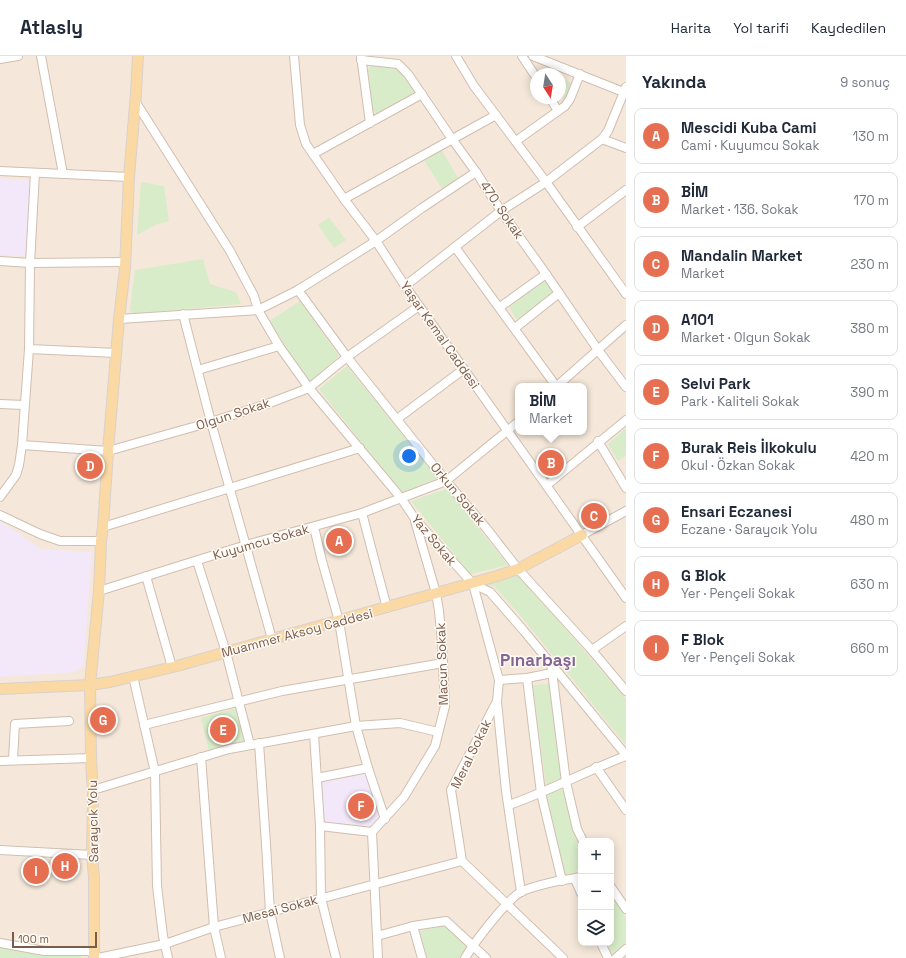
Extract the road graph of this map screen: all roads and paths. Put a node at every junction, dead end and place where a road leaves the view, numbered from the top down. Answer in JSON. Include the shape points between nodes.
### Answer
{"nodes":[{"id":1,"x":18,"y":56,"type":"edge"},
{"id":2,"x":41,"y":56,"type":"edge"},
{"id":3,"x":138,"y":56,"type":"edge"},
{"id":4,"x":294,"y":56,"type":"edge"},
{"id":5,"x":456,"y":56,"type":"edge"},
{"id":6,"x":522,"y":56,"type":"edge"},
{"id":7,"x":533,"y":56,"type":"edge"},
{"id":8,"x":361,"y":58,"type":"edge"},
{"id":9,"x":0,"y":59,"type":"edge"},
{"id":10,"x":530,"y":68,"type":"edge"},
{"id":11,"x":580,"y":74,"type":"junction"},
{"id":12,"x":625,"y":91,"type":"edge"},
{"id":13,"x":422,"y":94,"type":"junction"},
{"id":14,"x":135,"y":101,"type":"junction"},
{"id":15,"x":554,"y":104,"type":"edge"},
{"id":16,"x":558,"y":111,"type":"junction"},
{"id":17,"x":496,"y":115,"type":"junction"},
{"id":18,"x":370,"y":123,"type":"junction"},
{"id":19,"x":602,"y":139,"type":"junction"},
{"id":20,"x":452,"y":140,"type":"junction"},
{"id":21,"x":516,"y":141,"type":"junction"},
{"id":22,"x":626,"y":148,"type":"edge"},
{"id":23,"x":313,"y":154,"type":"junction"},
{"id":24,"x":0,"y":171,"type":"edge"},
{"id":25,"x":476,"y":172,"type":"junction"},
{"id":26,"x":35,"y":173,"type":"junction"},
{"id":27,"x":63,"y":174,"type":"junction"},
{"id":28,"x":129,"y":177,"type":"junction"},
{"id":29,"x":546,"y":182,"type":"junction"},
{"id":30,"x":625,"y":194,"type":"edge"},
{"id":31,"x":344,"y":199,"type":"junction"},
{"id":32,"x":501,"y":211,"type":"junction"},
{"id":33,"x":577,"y":226,"type":"junction"},
{"id":34,"x":376,"y":241,"type":"junction"},
{"id":35,"x":455,"y":247,"type":"junction"},
{"id":36,"x":0,"y":261,"type":"edge"},
{"id":37,"x":125,"y":262,"type":"junction"},
{"id":38,"x":30,"y":263,"type":"junction"},
{"id":39,"x":546,"y":274,"type":"junction"},
{"id":40,"x":405,"y":286,"type":"junction"},
{"id":41,"x":298,"y":290,"type":"junction"},
{"id":42,"x":560,"y":293,"type":"junction"},
{"id":43,"x":626,"y":294,"type":"edge"},
{"id":44,"x":419,"y":306,"type":"junction"},
{"id":45,"x":500,"y":307,"type":"junction"},
{"id":46,"x":258,"y":310,"type":"junction"},
{"id":47,"x":183,"y":314,"type":"junction"},
{"id":48,"x":119,"y":319,"type":"junction"},
{"id":49,"x":626,"y":325,"type":"edge"},
{"id":50,"x":515,"y":328,"type":"junction"},
{"id":51,"x":279,"y":346,"type":"junction"},
{"id":52,"x":29,"y":349,"type":"junction"},
{"id":53,"x":598,"y":350,"type":"junction"},
{"id":54,"x":117,"y":353,"type":"junction"},
{"id":55,"x":347,"y":357,"type":"junction"},
{"id":56,"x":464,"y":369,"type":"junction"},
{"id":57,"x":198,"y":370,"type":"junction"},
{"id":58,"x":554,"y":383,"type":"edge"},
{"id":59,"x":560,"y":383,"type":"edge"},
{"id":60,"x":626,"y":387,"type":"edge"},
{"id":61,"x":309,"y":388,"type":"junction"},
{"id":62,"x":0,"y":404,"type":"edge"},
{"id":63,"x":24,"y":405,"type":"junction"},
{"id":64,"x":397,"y":419,"type":"junction"},
{"id":65,"x":626,"y":420,"type":"edge"},
{"id":66,"x":211,"y":422,"type":"junction"},
{"id":67,"x":515,"y":425,"type":"edge"},
{"id":68,"x":508,"y":431,"type":"junction"},
{"id":69,"x":598,"y":442,"type":"junction"},
{"id":70,"x":22,"y":444,"type":"junction"},
{"id":71,"x":360,"y":448,"type":"junction"},
{"id":72,"x":108,"y":451,"type":"junction"},
{"id":73,"x":446,"y":481,"type":"junction"},
{"id":74,"x":547,"y":485,"type":"junction"},
{"id":75,"x":230,"y":488,"type":"junction"},
{"id":76,"x":626,"y":488,"type":"edge"},
{"id":77,"x":0,"y":497,"type":"edge"},
{"id":78,"x":402,"y":498,"type":"junction"},
{"id":79,"x":626,"y":511,"type":"edge"},
{"id":80,"x":362,"y":513,"type":"junction"},
{"id":81,"x":0,"y":515,"type":"edge"},
{"id":82,"x":415,"y":519,"type":"junction"},
{"id":83,"x":103,"y":527,"type":"junction"},
{"id":84,"x":314,"y":527,"type":"junction"},
{"id":85,"x":582,"y":535,"type":"junction"},
{"id":86,"x":101,"y":541,"type":"junction"},
{"id":87,"x":246,"y":545,"type":"junction"},
{"id":88,"x":197,"y":561,"type":"junction"},
{"id":89,"x":518,"y":569,"type":"junction"},
{"id":90,"x":146,"y":576,"type":"junction"},
{"id":91,"x":473,"y":584,"type":"junction"},
{"id":92,"x":99,"y":591,"type":"junction"},
{"id":93,"x":436,"y":593,"type":"junction"},
{"id":94,"x":626,"y":598,"type":"edge"},
{"id":95,"x":387,"y":608,"type":"junction"},
{"id":96,"x":339,"y":621,"type":"junction"},
{"id":97,"x":626,"y":626,"type":"edge"},
{"id":98,"x":272,"y":639,"type":"junction"},
{"id":99,"x":592,"y":650,"type":"junction"},
{"id":100,"x":226,"y":652,"type":"junction"},
{"id":101,"x":443,"y":663,"type":"junction"},
{"id":102,"x":551,"y":663,"type":"junction"},
{"id":103,"x":172,"y":667,"type":"junction"},
{"id":104,"x":552,"y":673,"type":"junction"},
{"id":105,"x":133,"y":676,"type":"junction"},
{"id":106,"x":527,"y":678,"type":"junction"},
{"id":107,"x":348,"y":679,"type":"junction"},
{"id":108,"x":499,"y":680,"type":"junction"},
{"id":109,"x":90,"y":685,"type":"junction"},
{"id":110,"x":0,"y":689,"type":"edge"},
{"id":111,"x":626,"y":691,"type":"edge"},
{"id":112,"x":497,"y":701,"type":"junction"},
{"id":113,"x":239,"y":702,"type":"junction"},
{"id":114,"x":69,"y":722,"type":"dead end"},
{"id":115,"x":144,"y":725,"type":"junction"},
{"id":116,"x":356,"y":726,"type":"junction"},
{"id":117,"x":438,"y":732,"type":"junction"},
{"id":118,"x":314,"y":734,"type":"junction"},
{"id":119,"x":259,"y":743,"type":"junction"},
{"id":120,"x":250,"y":745,"type":"junction"},
{"id":121,"x":626,"y":755,"type":"edge"},
{"id":122,"x":201,"y":757,"type":"junction"},
{"id":123,"x":91,"y":758,"type":"junction"},
{"id":124,"x":13,"y":759,"type":"junction"},
{"id":125,"x":0,"y":761,"type":"edge"},
{"id":126,"x":596,"y":767,"type":"junction"},
{"id":127,"x":368,"y":768,"type":"junction"},
{"id":128,"x":155,"y":772,"type":"junction"},
{"id":129,"x":317,"y":778,"type":"junction"},
{"id":130,"x":566,"y":782,"type":"junction"},
{"id":131,"x":93,"y":790,"type":"junction"},
{"id":132,"x":541,"y":793,"type":"junction"},
{"id":133,"x":509,"y":806,"type":"junction"},
{"id":134,"x":626,"y":810,"type":"edge"},
{"id":135,"x":385,"y":819,"type":"junction"},
{"id":136,"x":320,"y":826,"type":"junction"},
{"id":137,"x":372,"y":832,"type":"junction"},
{"id":138,"x":582,"y":838,"type":"edge"},
{"id":139,"x":0,"y":850,"type":"edge"},
{"id":140,"x":92,"y":855,"type":"junction"},
{"id":141,"x":462,"y":861,"type":"junction"},
{"id":142,"x":578,"y":878,"type":"edge"},
{"id":143,"x":562,"y":881,"type":"junction"},
{"id":144,"x":376,"y":884,"type":"junction"},
{"id":145,"x":614,"y":891,"type":"edge"},
{"id":146,"x":521,"y":892,"type":"junction"},
{"id":147,"x":321,"y":898,"type":"junction"},
{"id":148,"x":507,"y":904,"type":"junction"},
{"id":149,"x":626,"y":909,"type":"edge"},
{"id":150,"x":270,"y":912,"type":"junction"},
{"id":151,"x":413,"y":926,"type":"junction"},
{"id":152,"x":214,"y":927,"type":"junction"},
{"id":153,"x":377,"y":936,"type":"junction"},
{"id":154,"x":0,"y":942,"type":"edge"},
{"id":155,"x":165,"y":944,"type":"junction"},
{"id":156,"x":472,"y":946,"type":"junction"},
{"id":157,"x":602,"y":946,"type":"edge"},
{"id":158,"x":626,"y":949,"type":"edge"},
{"id":159,"x":96,"y":956,"type":"edge"},
{"id":160,"x":168,"y":958,"type":"edge"},
{"id":161,"x":221,"y":958,"type":"edge"},
{"id":162,"x":280,"y":958,"type":"edge"},
{"id":163,"x":336,"y":958,"type":"edge"},
{"id":164,"x":378,"y":958,"type":"edge"},
{"id":165,"x":422,"y":958,"type":"edge"},
{"id":166,"x":465,"y":958,"type":"edge"},
{"id":167,"x":486,"y":958,"type":"edge"},
{"id":168,"x":563,"y":958,"type":"edge"},
{"id":169,"x":608,"y":958,"type":"edge"},
{"id":170,"x":616,"y":958,"type":"edge"}],
"edges":[{"from":1,"to":9,"type":"street"},
{"from":2,"to":27,"type":"street"},
{"from":3,"to":14,"type":"main road","name":"Saraycık Yolu"},
{"from":4,"to":23,"type":"street","name":"Yaşar Kemal Caddesi","via":[[300,125],[306,144]]},
{"from":5,"to":17,"type":"street"},
{"from":6,"to":10,"type":"street"},
{"from":7,"to":11,"type":"street"},
{"from":8,"to":13,"type":"street","name":"470. Sokak","via":[[398,64]]},
{"from":8,"to":18,"type":"street"},
{"from":11,"to":12,"type":"street"},
{"from":11,"to":16,"type":"street","via":[[570,99]]},
{"from":12,"to":19,"type":"street"},
{"from":13,"to":18,"type":"street"},
{"from":13,"to":20,"type":"street","name":"470. Sokak"},
{"from":14,"to":28,"type":"main road","name":"Saraycık Yolu"},
{"from":14,"to":46,"type":"street","name":"Yaz Sokak","via":[[230,251],[254,296]]},
{"from":15,"to":16,"type":"street"},
{"from":16,"to":21,"type":"street"},
{"from":17,"to":20,"type":"street"},
{"from":17,"to":21,"type":"street"},
{"from":18,"to":23,"type":"street"},
{"from":19,"to":22,"type":"street"},
{"from":19,"to":29,"type":"street"},
{"from":20,"to":25,"type":"street","name":"470. Sokak"},
{"from":20,"to":31,"type":"street"},
{"from":21,"to":29,"type":"street"},
{"from":23,"to":31,"type":"street","name":"Yaşar Kemal Caddesi"},
{"from":24,"to":26,"type":"street"},
{"from":25,"to":32,"type":"street","name":"470. Sokak"},
{"from":25,"to":34,"type":"street"},
{"from":26,"to":27,"type":"street"},
{"from":26,"to":38,"type":"street"},
{"from":27,"to":28,"type":"street"},
{"from":28,"to":37,"type":"main road","name":"Saraycık Yolu"},
{"from":29,"to":32,"type":"street"},
{"from":29,"to":33,"type":"street"},
{"from":30,"to":33,"type":"street"},
{"from":31,"to":34,"type":"street","name":"Yaşar Kemal Caddesi"},
{"from":32,"to":35,"type":"street"},
{"from":32,"to":39,"type":"street","name":"470. Sokak"},
{"from":33,"to":43,"type":"street"},
{"from":34,"to":40,"type":"street","name":"Yaşar Kemal Caddesi"},
{"from":34,"to":41,"type":"street"},
{"from":35,"to":40,"type":"street"},
{"from":35,"to":45,"type":"street"},
{"from":36,"to":38,"type":"street"},
{"from":37,"to":38,"type":"street"},
{"from":37,"to":48,"type":"main road","name":"Saraycık Yolu"},
{"from":38,"to":52,"type":"street"},
{"from":39,"to":42,"type":"street","name":"470. Sokak"},
{"from":39,"to":45,"type":"street"},
{"from":40,"to":44,"type":"street","name":"Yaşar Kemal Caddesi"},
{"from":41,"to":46,"type":"street"},
{"from":41,"to":55,"type":"street","name":"Orkun Sokak"},
{"from":42,"to":50,"type":"street"},
{"from":42,"to":53,"type":"street","name":"470. Sokak"},
{"from":44,"to":55,"type":"street","name":"Olgun Sokak"},
{"from":44,"to":56,"type":"street","name":"Yaşar Kemal Caddesi"},
{"from":45,"to":50,"type":"street"},
{"from":46,"to":47,"type":"street"},
{"from":46,"to":51,"type":"street","name":"Yaz Sokak"},
{"from":47,"to":48,"type":"street"},
{"from":47,"to":57,"type":"street"},
{"from":48,"to":54,"type":"main road","name":"Saraycık Yolu"},
{"from":49,"to":53,"type":"street"},
{"from":50,"to":58,"type":"street"},
{"from":51,"to":57,"type":"street"},
{"from":51,"to":61,"type":"street","name":"Yaz Sokak"},
{"from":52,"to":54,"type":"street"},
{"from":52,"to":63,"type":"street"},
{"from":53,"to":59,"type":"street"},
{"from":53,"to":60,"type":"street","name":"470. Sokak"},
{"from":54,"to":72,"type":"main road","name":"Saraycık Yolu"},
{"from":55,"to":61,"type":"street","name":"Olgun Sokak"},
{"from":55,"to":64,"type":"street","name":"Orkun Sokak"},
{"from":56,"to":64,"type":"street"},
{"from":56,"to":68,"type":"street","name":"Yaşar Kemal Caddesi"},
{"from":57,"to":66,"type":"street"},
{"from":61,"to":66,"type":"street","name":"Olgun Sokak"},
{"from":61,"to":71,"type":"street","name":"Yaz Sokak"},
{"from":62,"to":63,"type":"street"},
{"from":63,"to":70,"type":"street"},
{"from":64,"to":73,"type":"street","name":"Orkun Sokak"},
{"from":65,"to":69,"type":"street"},
{"from":66,"to":72,"type":"street","name":"Olgun Sokak"},
{"from":66,"to":75,"type":"street"},
{"from":67,"to":68,"type":"street","name":"Kuyumcu Sokak"},
{"from":68,"to":73,"type":"street","name":"Kuyumcu Sokak"},
{"from":68,"to":74,"type":"street","name":"Yaşar Kemal Caddesi"},
{"from":69,"to":74,"type":"street"},
{"from":69,"to":76,"type":"street"},
{"from":70,"to":72,"type":"street","name":"Olgun Sokak"},
{"from":70,"to":77,"type":"street","via":[[16,475]]},
{"from":71,"to":75,"type":"street"},
{"from":71,"to":78,"type":"street","name":"Yaz Sokak"},
{"from":72,"to":83,"type":"main road","name":"Saraycık Yolu"},
{"from":73,"to":78,"type":"street","name":"Kuyumcu Sokak"},
{"from":73,"to":89,"type":"street","name":"Orkun Sokak"},
{"from":74,"to":85,"type":"street","name":"Yaşar Kemal Caddesi"},
{"from":75,"to":83,"type":"street"},
{"from":75,"to":87,"type":"street"},
{"from":78,"to":80,"type":"street","name":"Kuyumcu Sokak"},
{"from":78,"to":82,"type":"street","name":"Yaz Sokak"},
{"from":79,"to":85,"type":"street"},
{"from":80,"to":84,"type":"street","name":"Kuyumcu Sokak"},
{"from":80,"to":95,"type":"street"},
{"from":81,"to":86,"type":"street","via":[[60,541]]},
{"from":82,"to":91,"type":"street","name":"Yaz Sokak"},
{"from":82,"to":93,"type":"street","name":"Macun Sokak"},
{"from":83,"to":86,"type":"main road","name":"Saraycık Yolu"},
{"from":84,"to":87,"type":"street","name":"Kuyumcu Sokak"},
{"from":84,"to":96,"type":"street"},
{"from":85,"to":89,"type":"main road","name":"Muammer Aksoy Caddesi"},
{"from":85,"to":94,"type":"street","name":"Yaşar Kemal Caddesi"},
{"from":86,"to":92,"type":"main road","name":"Saraycık Yolu"},
{"from":87,"to":88,"type":"street","name":"Kuyumcu Sokak"},
{"from":87,"to":98,"type":"street"},
{"from":88,"to":90,"type":"street","name":"Kuyumcu Sokak"},
{"from":88,"to":100,"type":"street"},
{"from":89,"to":91,"type":"main road","name":"Muammer Aksoy Caddesi"},
{"from":89,"to":99,"type":"street","name":"Orkun Sokak"},
{"from":90,"to":92,"type":"street","name":"Kuyumcu Sokak"},
{"from":90,"to":103,"type":"street"},
{"from":91,"to":93,"type":"main road","name":"Muammer Aksoy Caddesi"},
{"from":91,"to":102,"type":"street","name":"Yaz Sokak","via":[[490,592]]},
{"from":91,"to":108,"type":"street","name":"Meral Sokak"},
{"from":92,"to":109,"type":"main road","name":"Saraycık Yolu"},
{"from":93,"to":95,"type":"main road","name":"Muammer Aksoy Caddesi"},
{"from":93,"to":101,"type":"street","name":"Macun Sokak"},
{"from":95,"to":96,"type":"main road","name":"Muammer Aksoy Caddesi"},
{"from":96,"to":98,"type":"main road","name":"Muammer Aksoy Caddesi"},
{"from":96,"to":107,"type":"street"},
{"from":97,"to":99,"type":"street"},
{"from":98,"to":100,"type":"main road","name":"Muammer Aksoy Caddesi"},
{"from":99,"to":111,"type":"street","name":"Orkun Sokak"},
{"from":100,"to":103,"type":"main road","name":"Muammer Aksoy Caddesi"},
{"from":100,"to":113,"type":"street"},
{"from":101,"to":107,"type":"street"},
{"from":101,"to":117,"type":"street","name":"Macun Sokak","via":[[445,706]]},
{"from":102,"to":104,"type":"street"},
{"from":102,"to":121,"type":"street","name":"Yaz Sokak"},
{"from":103,"to":105,"type":"main road","name":"Muammer Aksoy Caddesi"},
{"from":104,"to":106,"type":"street"},
{"from":104,"to":130,"type":"street"},
{"from":105,"to":109,"type":"main road","name":"Muammer Aksoy Caddesi"},
{"from":105,"to":115,"type":"street"},
{"from":106,"to":108,"type":"street"},
{"from":106,"to":132,"type":"street"},
{"from":107,"to":113,"type":"street"},
{"from":107,"to":116,"type":"street"},
{"from":108,"to":112,"type":"street","name":"Meral Sokak"},
{"from":109,"to":110,"type":"main road","name":"Muammer Aksoy Caddesi"},
{"from":109,"to":123,"type":"main road","name":"Saraycık Yolu"},
{"from":112,"to":133,"type":"street"},
{"from":112,"to":141,"type":"street","name":"Meral Sokak","via":[[451,790]]},
{"from":113,"to":115,"type":"street"},
{"from":113,"to":120,"type":"street"},
{"from":114,"to":124,"type":"street","via":[[15,724]]},
{"from":115,"to":128,"type":"street"},
{"from":116,"to":117,"type":"street","via":[[400,723]]},
{"from":116,"to":118,"type":"street"},
{"from":116,"to":127,"type":"street"},
{"from":117,"to":135,"type":"street","name":"Macun Sokak","via":[[435,746],[404,796]]},
{"from":118,"to":119,"type":"street"},
{"from":118,"to":129,"type":"street"},
{"from":119,"to":120,"type":"street"},
{"from":119,"to":150,"type":"street"},
{"from":120,"to":122,"type":"street"},
{"from":121,"to":126,"type":"street"},
{"from":122,"to":128,"type":"street"},
{"from":122,"to":152,"type":"street"},
{"from":123,"to":124,"type":"street"},
{"from":123,"to":131,"type":"main road","name":"Saraycık Yolu"},
{"from":124,"to":125,"type":"street"},
{"from":126,"to":130,"type":"street"},
{"from":126,"to":134,"type":"street"},
{"from":127,"to":129,"type":"street"},
{"from":127,"to":135,"type":"street"},
{"from":128,"to":131,"type":"street"},
{"from":128,"to":155,"type":"street","via":[[157,886]]},
{"from":129,"to":136,"type":"street"},
{"from":130,"to":132,"type":"street"},
{"from":130,"to":138,"type":"street"},
{"from":131,"to":140,"type":"main road","name":"Saraycık Yolu"},
{"from":132,"to":133,"type":"street"},
{"from":132,"to":143,"type":"street"},
{"from":133,"to":146,"type":"street"},
{"from":135,"to":137,"type":"street","name":"Macun Sokak"},
{"from":136,"to":137,"type":"street"},
{"from":136,"to":147,"type":"street"},
{"from":137,"to":144,"type":"street"},
{"from":139,"to":140,"type":"street"},
{"from":140,"to":159,"type":"main road","name":"Saraycık Yolu"},
{"from":141,"to":144,"type":"street","name":"Mesai Sokak"},
{"from":141,"to":148,"type":"street"},
{"from":142,"to":143,"type":"street"},
{"from":143,"to":146,"type":"street"},
{"from":144,"to":147,"type":"street","name":"Mesai Sokak"},
{"from":144,"to":153,"type":"street"},
{"from":145,"to":149,"type":"street"},
{"from":146,"to":148,"type":"street"},
{"from":147,"to":150,"type":"street","name":"Mesai Sokak"},
{"from":147,"to":163,"type":"street"},
{"from":148,"to":156,"type":"street"},
{"from":148,"to":168,"type":"street"},
{"from":150,"to":152,"type":"street","name":"Mesai Sokak"},
{"from":150,"to":162,"type":"street"},
{"from":151,"to":153,"type":"street"},
{"from":151,"to":156,"type":"street","via":[[446,921]]},
{"from":151,"to":165,"type":"street"},
{"from":152,"to":155,"type":"street","name":"Mesai Sokak"},
{"from":152,"to":161,"type":"street"},
{"from":153,"to":164,"type":"street"},
{"from":154,"to":159,"type":"street","name":"Mesai Sokak","via":[[44,951]]},
{"from":155,"to":159,"type":"street","name":"Mesai Sokak"},
{"from":155,"to":160,"type":"street"},
{"from":156,"to":166,"type":"street"},
{"from":156,"to":167,"type":"street"},
{"from":157,"to":169,"type":"street"},
{"from":158,"to":170,"type":"street"}]}
